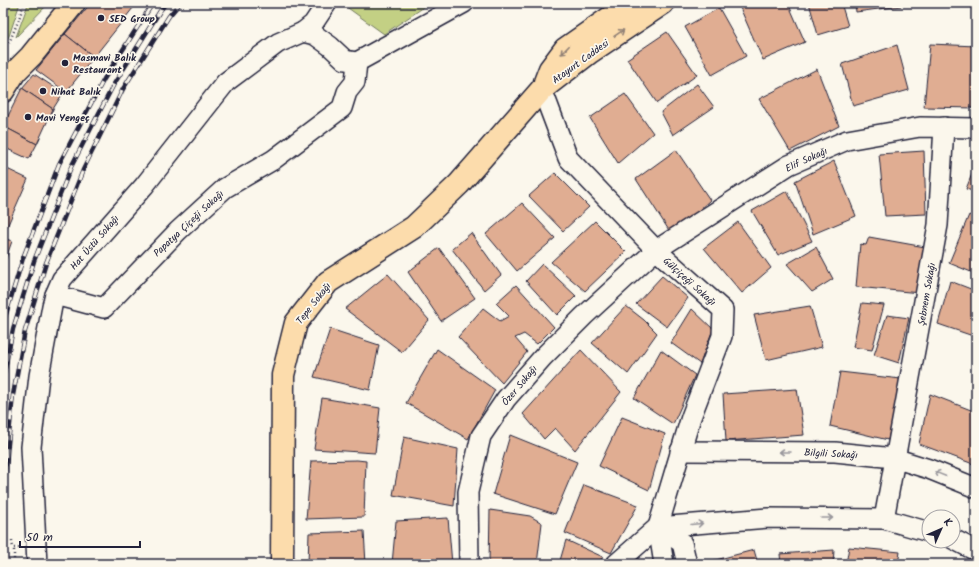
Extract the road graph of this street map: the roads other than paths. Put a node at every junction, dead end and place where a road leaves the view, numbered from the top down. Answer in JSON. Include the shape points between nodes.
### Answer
{"nodes":[{"id":1,"x":74,"y":3,"type":"edge"},
{"id":2,"x":327,"y":3,"type":"edge"},
{"id":3,"x":464,"y":3,"type":"edge"},
{"id":4,"x":631,"y":3,"type":"edge"},
{"id":5,"x":663,"y":3,"type":"edge"},
{"id":6,"x":303,"y":32,"type":"junction"},
{"id":7,"x":31,"y":56,"type":"junction"},
{"id":8,"x":357,"y":62,"type":"junction"},
{"id":9,"x":542,"y":89,"type":"junction"},
{"id":10,"x":3,"y":91,"type":"edge"},
{"id":11,"x":3,"y":106,"type":"edge"},
{"id":12,"x":944,"y":127,"type":"junction"},
{"id":13,"x":976,"y":128,"type":"edge"},
{"id":14,"x":656,"y":250,"type":"junction"},
{"id":15,"x":55,"y":295,"type":"junction"},
{"id":16,"x":680,"y":451,"type":"junction"},
{"id":17,"x":894,"y":458,"type":"junction"},
{"id":18,"x":976,"y":488,"type":"edge"},
{"id":19,"x":884,"y":519,"type":"junction"},
{"id":20,"x":658,"y":527,"type":"junction"},
{"id":21,"x":921,"y":530,"type":"edge"},
{"id":22,"x":961,"y":544,"type":"edge"},
{"id":23,"x":976,"y":551,"type":"edge"},
{"id":24,"x":37,"y":564,"type":"edge"},
{"id":25,"x":282,"y":564,"type":"edge"},
{"id":26,"x":469,"y":564,"type":"edge"},
{"id":27,"x":616,"y":564,"type":"edge"},
{"id":28,"x":664,"y":564,"type":"edge"},
{"id":29,"x":687,"y":564,"type":"edge"}],
"edges":[{"from":1,"to":7,"type":"main road"},
{"from":2,"to":6,"type":"street","name":"Hat Üstü Sokağı","via":[[313,24]]},
{"from":3,"to":8,"type":"street"},
{"from":4,"to":9,"type":"main road","name":"Atayurt Caddesi","one_way":true,"via":[[565,49],[550,69]]},
{"from":9,"to":5,"type":"main road","name":"Atayurt Caddesi","one_way":true,"via":[[590,52]]},
{"from":6,"to":8,"type":"street","via":[[314,35],[345,60]]},
{"from":6,"to":15,"type":"street","name":"Hat Üstü Sokağı","via":[[278,43],[226,82],[144,186],[62,279]]},
{"from":7,"to":10,"type":"main road","via":[[15,72]]},
{"from":7,"to":11,"type":"main road"},
{"from":8,"to":15,"type":"street","name":"Papatya Çiçeği Sokağı","via":[[355,82],[347,92],[342,108],[273,160],[225,188],[178,231],[104,308]]},
{"from":9,"to":14,"type":"street","name":"Gülçiçeği Sokağı","via":[[568,158]]},
{"from":9,"to":25,"type":"main road","name":"Tepe Sokağı","via":[[459,184],[414,227],[328,282],[296,323],[284,376]]},
{"from":12,"to":13,"type":"street","name":"Elif Sokağı"},
{"from":12,"to":14,"type":"street","name":"Elif Sokağı","via":[[920,127],[847,140],[789,165]]},
{"from":12,"to":17,"type":"street","name":"Şebnem Sokağı","via":[[938,225]]},
{"from":14,"to":16,"type":"street","name":"Gülçiçeği Sokağı","via":[[723,310],[722,336],[690,417]]},
{"from":14,"to":26,"type":"street","name":"Özer Sokağı","via":[[543,357],[506,399],[481,436],[468,492]]},
{"from":15,"to":24,"type":"street","name":"Hat Üstü Sokağı","via":[[39,376],[31,447]]},
{"from":17,"to":16,"type":"street","name":"Bilgili Sokağı","one_way":true,"via":[[835,452]]},
{"from":16,"to":20,"type":"street","name":"Gülçiçeği Sokağı"},
{"from":18,"to":17,"type":"street","name":"Bilgili Sokağı","one_way":true},
{"from":17,"to":19,"type":"street","name":"Şebnem Sokağı"},
{"from":20,"to":19,"type":"street","one_way":true,"via":[[768,518]]},
{"from":19,"to":21,"type":"street"},
{"from":20,"to":27,"type":"street"},
{"from":20,"to":28,"type":"street"},
{"from":20,"to":29,"type":"street","via":[[682,543]]},
{"from":22,"to":23,"type":"street"}]}
